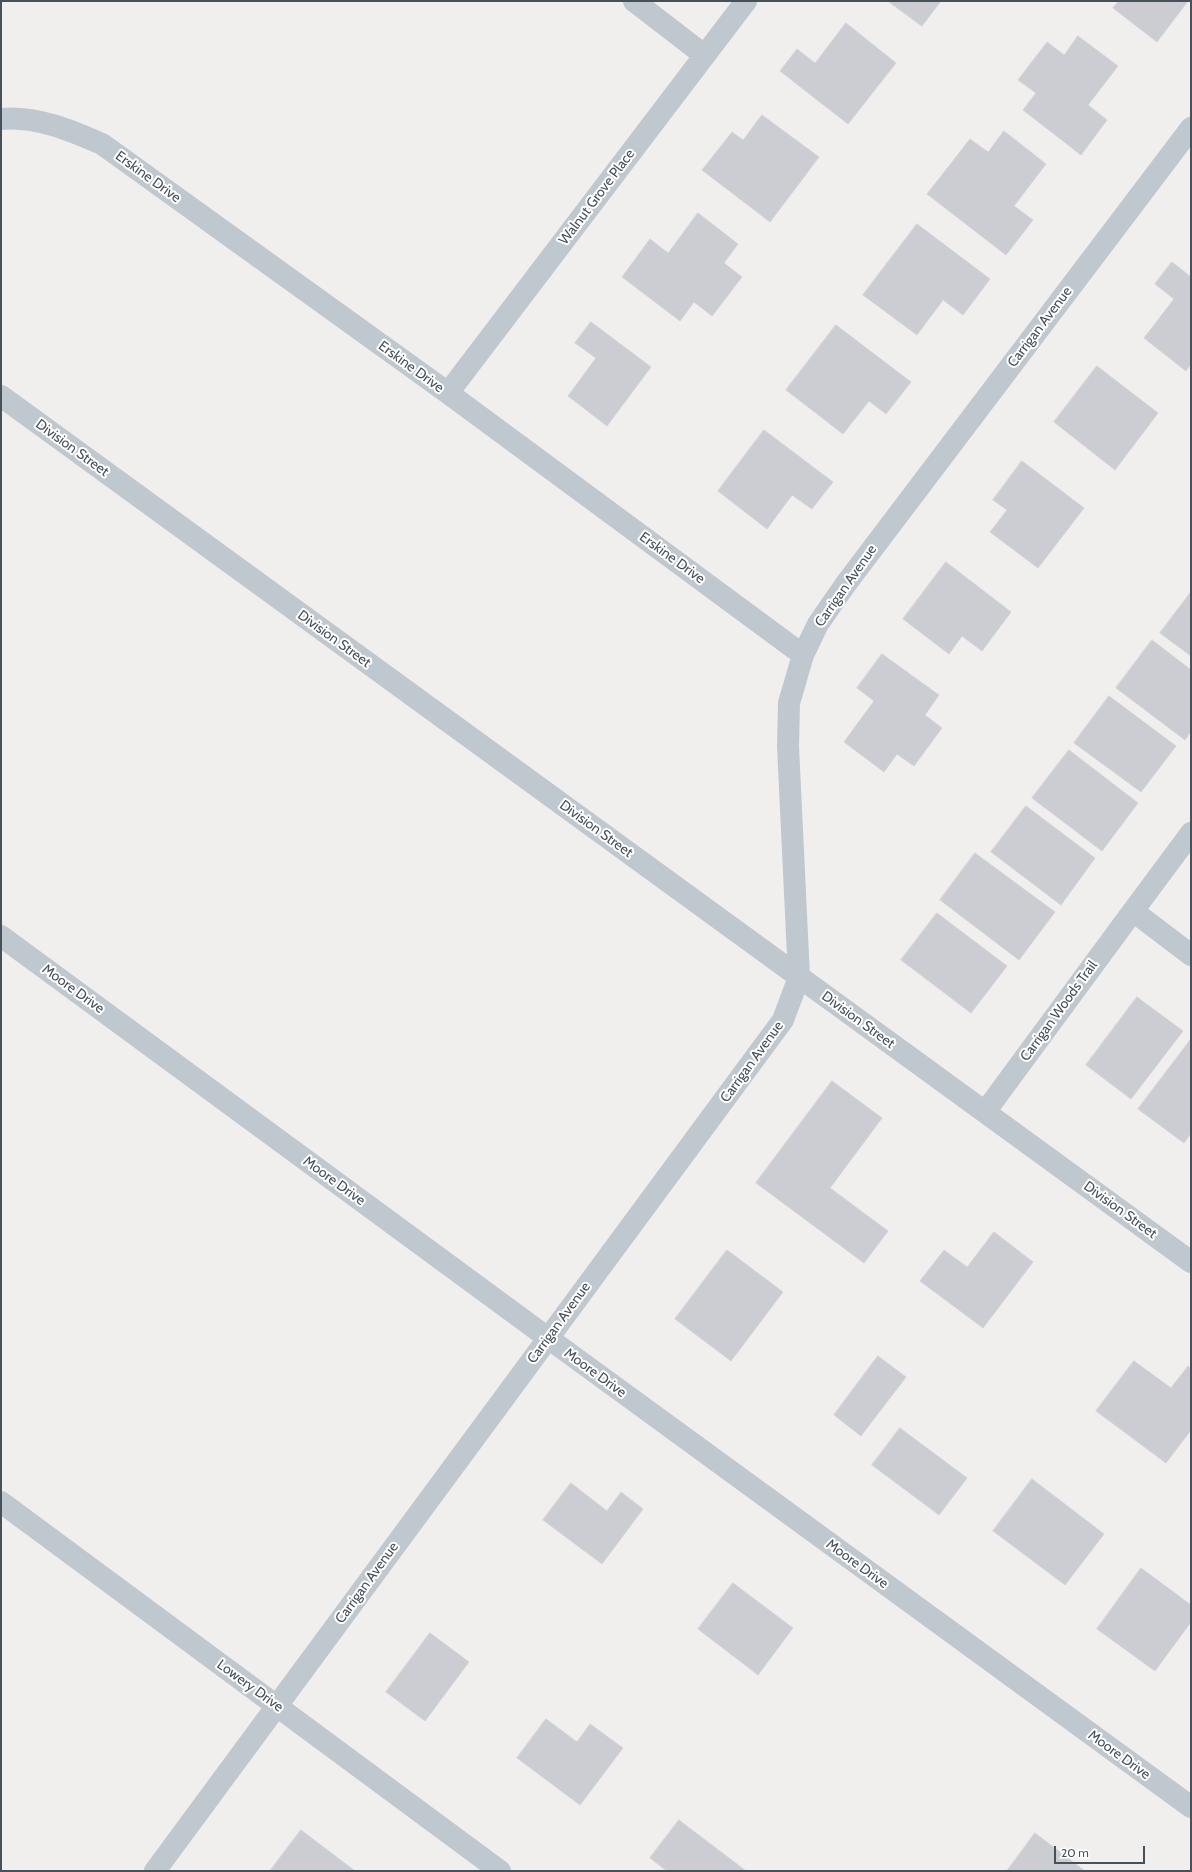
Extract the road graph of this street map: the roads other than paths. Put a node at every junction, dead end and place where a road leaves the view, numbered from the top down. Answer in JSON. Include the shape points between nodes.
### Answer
{"nodes":[{"id":1,"x":634,"y":1,"type":"edge"},
{"id":2,"x":746,"y":1,"type":"edge"},
{"id":3,"x":704,"y":55,"type":"junction"},
{"id":4,"x":1,"y":119,"type":"edge"},
{"id":5,"x":1191,"y":128,"type":"edge"},
{"id":6,"x":448,"y":393,"type":"junction"},
{"id":7,"x":1,"y":396,"type":"edge"},
{"id":8,"x":803,"y":655,"type":"junction"},
{"id":9,"x":1191,"y":833,"type":"edge"},
{"id":10,"x":1133,"y":911,"type":"junction"},
{"id":11,"x":1,"y":936,"type":"edge"},
{"id":12,"x":1191,"y":955,"type":"edge"},
{"id":13,"x":799,"y":977,"type":"junction"},
{"id":14,"x":985,"y":1112,"type":"junction"},
{"id":15,"x":1191,"y":1262,"type":"edge"},
{"id":16,"x":548,"y":1338,"type":"junction"},
{"id":17,"x":1,"y":1502,"type":"edge"},
{"id":18,"x":276,"y":1706,"type":"junction"},
{"id":19,"x":1191,"y":1807,"type":"edge"},
{"id":20,"x":154,"y":1871,"type":"edge"},
{"id":21,"x":500,"y":1871,"type":"edge"}],
"edges":[{"from":1,"to":3,"type":"street"},
{"from":2,"to":3,"type":"street","name":"Walnut Grove Place"},
{"from":3,"to":6,"type":"street","name":"Walnut Grove Place"},
{"from":4,"to":6,"type":"street","name":"Erskine Drive","via":[[19,118],[64,128],[102,144]]},
{"from":5,"to":8,"type":"street","name":"Carrigan Avenue","via":[[845,585],[818,624]]},
{"from":6,"to":8,"type":"street","name":"Erskine Drive"},
{"from":7,"to":13,"type":"street","name":"Division Street"},
{"from":8,"to":13,"type":"street","name":"Carrigan Avenue","via":[[789,703],[788,746]]},
{"from":9,"to":10,"type":"street","name":"Carrigan Woods Trail"},
{"from":10,"to":12,"type":"street"},
{"from":10,"to":14,"type":"street","name":"Carrigan Woods Trail"},
{"from":11,"to":16,"type":"street","name":"Moore Drive"},
{"from":13,"to":14,"type":"street","name":"Division Street"},
{"from":13,"to":16,"type":"street","name":"Carrigan Avenue","via":[[783,1020]]},
{"from":14,"to":15,"type":"street","name":"Division Street"},
{"from":16,"to":18,"type":"street","name":"Carrigan Avenue"},
{"from":16,"to":19,"type":"street","name":"Moore Drive"},
{"from":17,"to":18,"type":"street","name":"Lowery Drive"},
{"from":18,"to":20,"type":"street","name":"Carrigan Avenue"},
{"from":18,"to":21,"type":"street","name":"Lowery Drive"}]}
